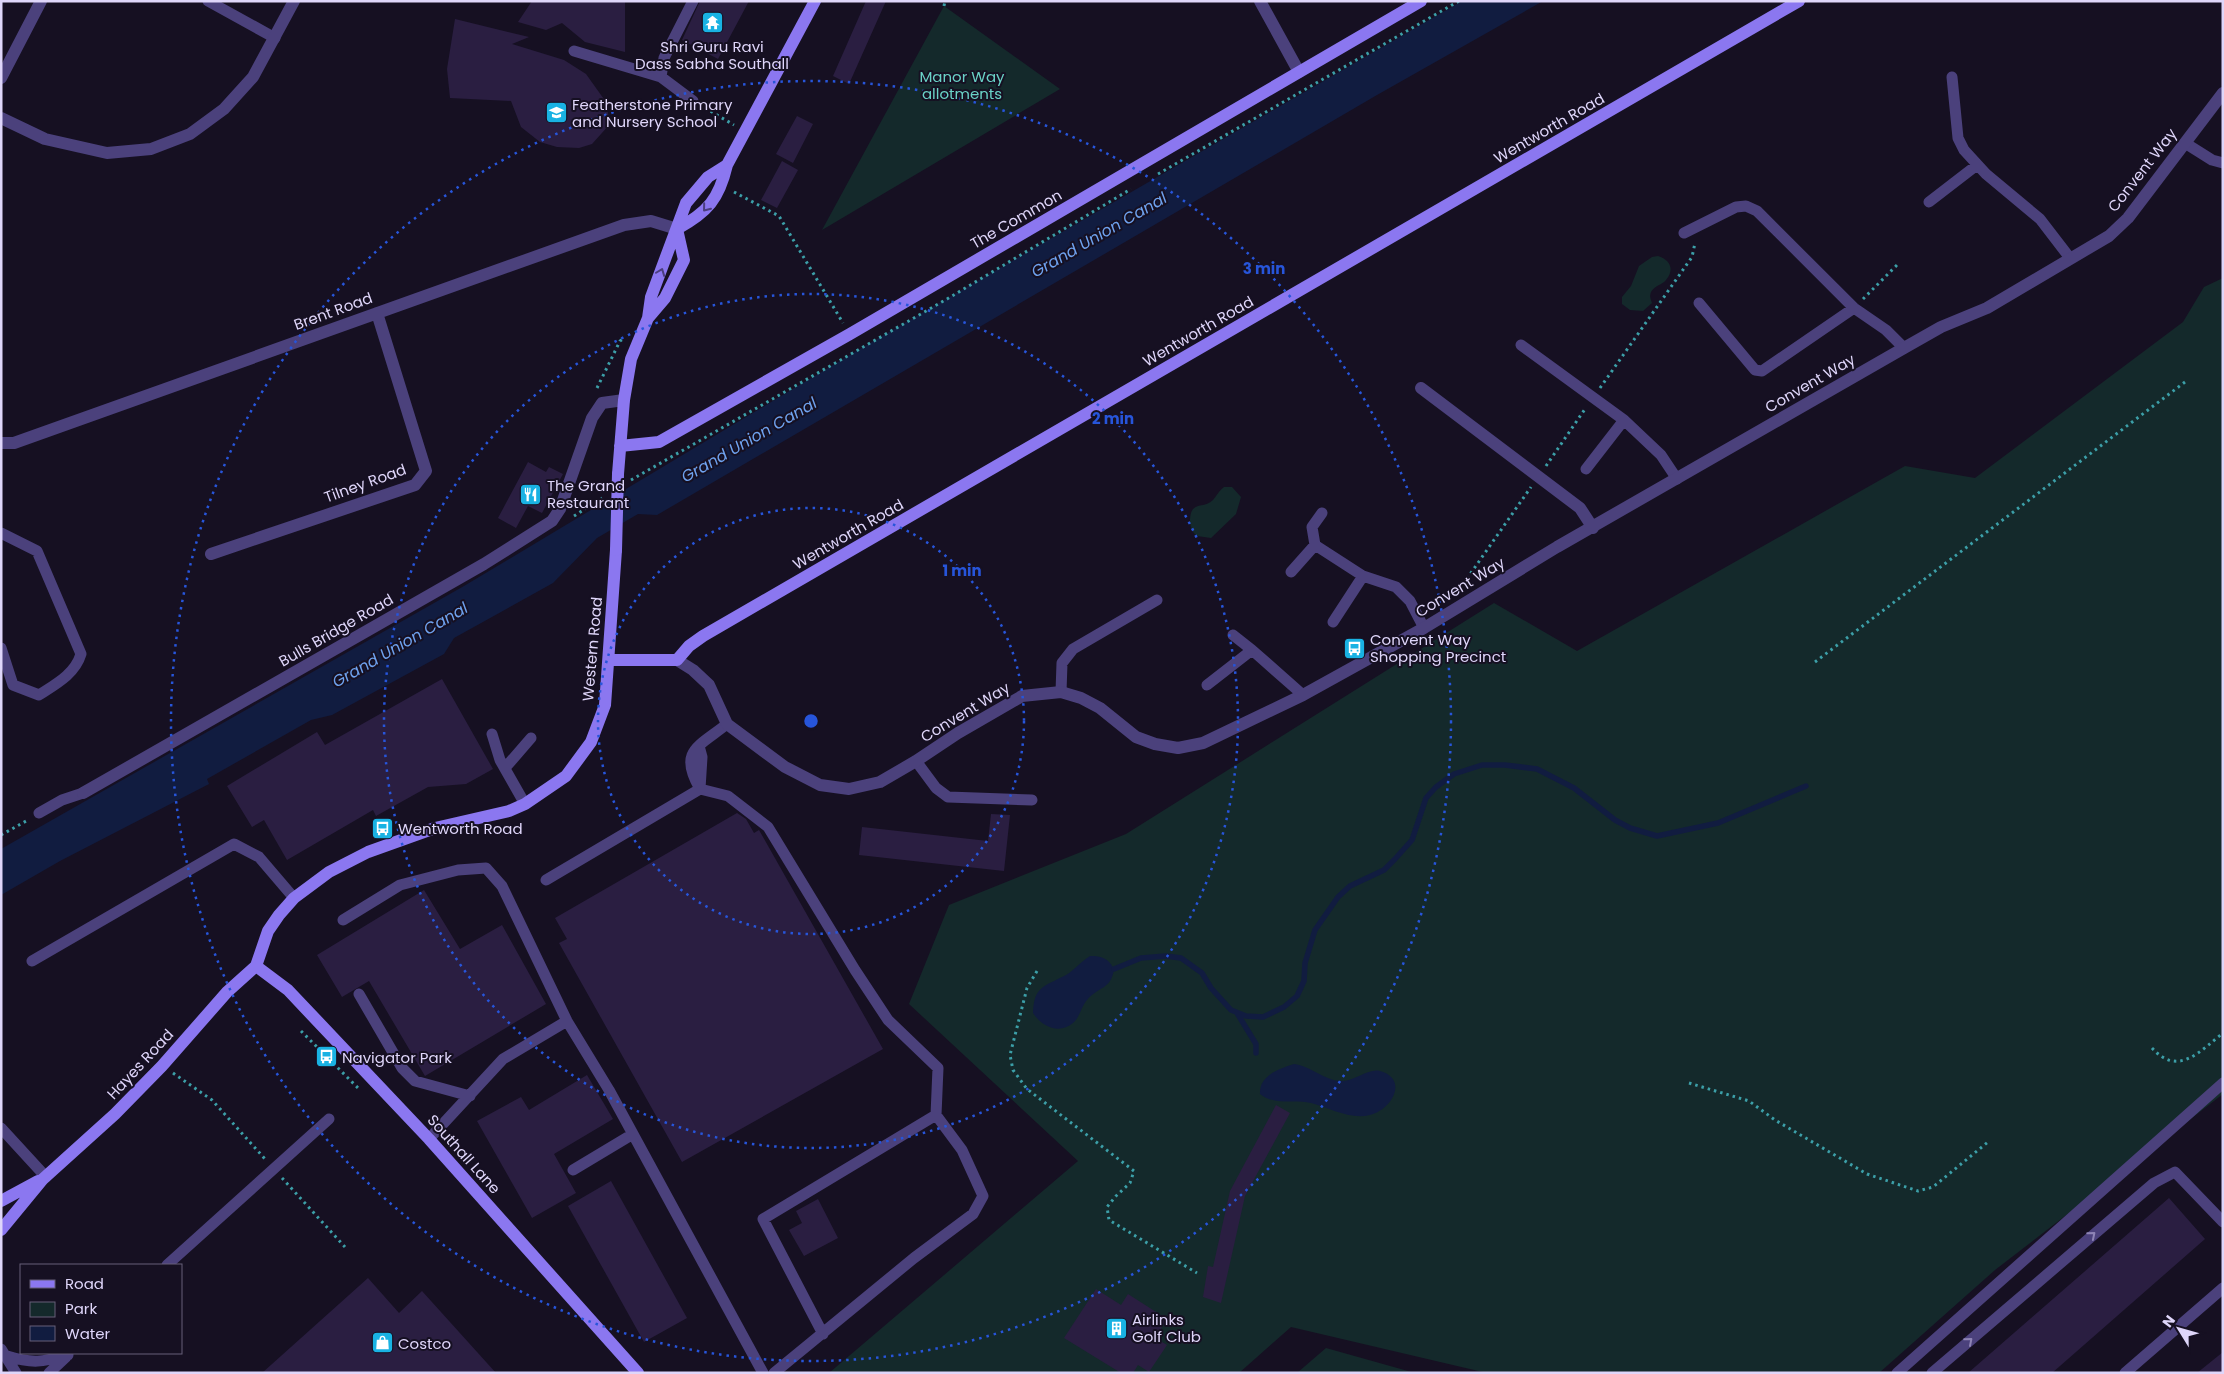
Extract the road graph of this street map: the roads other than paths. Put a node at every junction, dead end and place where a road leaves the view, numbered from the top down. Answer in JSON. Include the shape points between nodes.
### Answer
{"nodes":[{"id":1,"x":41,"y":1,"type":"edge"},
{"id":2,"x":208,"y":1,"type":"edge"},
{"id":3,"x":294,"y":1,"type":"edge"},
{"id":4,"x":693,"y":1,"type":"edge"},
{"id":5,"x":816,"y":1,"type":"edge"},
{"id":6,"x":1260,"y":1,"type":"edge"},
{"id":7,"x":1421,"y":1,"type":"edge"},
{"id":8,"x":1799,"y":1,"type":"edge"},
{"id":9,"x":275,"y":38,"type":"junction"},
{"id":10,"x":574,"y":51,"type":"dead end"},
{"id":11,"x":1299,"y":72,"type":"junction"},
{"id":12,"x":661,"y":77,"type":"junction"},
{"id":13,"x":1952,"y":77,"type":"dead end"},
{"id":14,"x":1,"y":78,"type":"edge"},
{"id":15,"x":2223,"y":93,"type":"edge"},
{"id":16,"x":693,"y":101,"type":"road end"},
{"id":17,"x":1,"y":118,"type":"edge"},
{"id":18,"x":2185,"y":143,"type":"junction"},
{"id":19,"x":2223,"y":163,"type":"edge"},
{"id":20,"x":726,"y":165,"type":"junction"},
{"id":21,"x":1977,"y":165,"type":"junction"},
{"id":22,"x":1929,"y":202,"type":"dead end"},
{"id":23,"x":677,"y":229,"type":"junction"},
{"id":24,"x":1684,"y":233,"type":"dead end"},
{"id":25,"x":2070,"y":258,"type":"junction"},
{"id":26,"x":1699,"y":303,"type":"dead end"},
{"id":27,"x":1854,"y":308,"type":"junction"},
{"id":28,"x":377,"y":313,"type":"junction"},
{"id":29,"x":1521,"y":344,"type":"dead end"},
{"id":30,"x":1904,"y":348,"type":"junction"},
{"id":31,"x":1421,"y":388,"type":"dead end"},
{"id":32,"x":624,"y":400,"type":"junction"},
{"id":33,"x":1624,"y":420,"type":"junction"},
{"id":34,"x":2,"y":445,"type":"edge"},
{"id":35,"x":620,"y":446,"type":"junction"},
{"id":36,"x":1586,"y":469,"type":"dead end"},
{"id":37,"x":1677,"y":479,"type":"junction"},
{"id":38,"x":1322,"y":513,"type":"dead end"},
{"id":39,"x":1592,"y":528,"type":"junction"},
{"id":40,"x":1,"y":533,"type":"edge"},
{"id":41,"x":1315,"y":545,"type":"junction"},
{"id":42,"x":211,"y":554,"type":"dead end"},
{"id":43,"x":1291,"y":572,"type":"dead end"},
{"id":44,"x":1362,"y":576,"type":"junction"},
{"id":45,"x":1157,"y":600,"type":"dead end"},
{"id":46,"x":1333,"y":622,"type":"dead end"},
{"id":47,"x":1424,"y":628,"type":"junction"},
{"id":48,"x":1233,"y":635,"type":"dead end"},
{"id":49,"x":1,"y":648,"type":"edge"},
{"id":50,"x":1252,"y":650,"type":"junction"},
{"id":51,"x":610,"y":660,"type":"junction"},
{"id":52,"x":677,"y":660,"type":"junction"},
{"id":53,"x":1206,"y":685,"type":"dead end"},
{"id":54,"x":1060,"y":692,"type":"junction"},
{"id":55,"x":1303,"y":695,"type":"junction"},
{"id":56,"x":727,"y":724,"type":"junction"},
{"id":57,"x":492,"y":734,"type":"dead end"},
{"id":58,"x":532,"y":738,"type":"dead end"},
{"id":59,"x":916,"y":761,"type":"junction"},
{"id":60,"x":504,"y":768,"type":"junction"},
{"id":61,"x":700,"y":789,"type":"junction"},
{"id":62,"x":83,"y":793,"type":"joint"},
{"id":63,"x":1032,"y":800,"type":"dead end"},
{"id":64,"x":525,"y":804,"type":"junction"},
{"id":65,"x":39,"y":813,"type":"road end"},
{"id":66,"x":546,"y":880,"type":"dead end"},
{"id":67,"x":294,"y":898,"type":"junction"},
{"id":68,"x":343,"y":920,"type":"dead end"},
{"id":69,"x":32,"y":961,"type":"dead end"},
{"id":70,"x":256,"y":966,"type":"junction"},
{"id":71,"x":360,"y":994,"type":"dead end"},
{"id":72,"x":567,"y":1021,"type":"junction"},
{"id":73,"x":2223,"y":1083,"type":"edge"},
{"id":74,"x":470,"y":1096,"type":"junction"},
{"id":75,"x":936,"y":1115,"type":"junction"},
{"id":76,"x":329,"y":1119,"type":"dead end"},
{"id":77,"x":1,"y":1128,"type":"edge"},
{"id":78,"x":633,"y":1134,"type":"junction"},
{"id":79,"x":429,"y":1139,"type":"junction"},
{"id":80,"x":573,"y":1170,"type":"dead end"},
{"id":81,"x":44,"y":1178,"type":"junction"},
{"id":82,"x":1,"y":1201,"type":"edge"},
{"id":83,"x":2223,"y":1222,"type":"edge"},
{"id":84,"x":1,"y":1230,"type":"edge"},
{"id":85,"x":169,"y":1264,"type":"edge"},
{"id":86,"x":2223,"y":1288,"type":"edge"},
{"id":87,"x":823,"y":1334,"type":"junction"},
{"id":88,"x":4,"y":1353,"type":"edge"},
{"id":89,"x":70,"y":1354,"type":"edge"},
{"id":90,"x":16,"y":1373,"type":"edge"},
{"id":91,"x":49,"y":1373,"type":"edge"},
{"id":92,"x":638,"y":1373,"type":"edge"},
{"id":93,"x":763,"y":1373,"type":"edge"},
{"id":94,"x":774,"y":1373,"type":"edge"},
{"id":95,"x":1897,"y":1373,"type":"edge"},
{"id":96,"x":1932,"y":1373,"type":"edge"},
{"id":97,"x":2125,"y":1373,"type":"edge"}],
"edges":[{"from":1,"to":14,"type":"street"},
{"from":2,"to":9,"type":"lane"},
{"from":3,"to":9,"type":"street"},
{"from":4,"to":12,"type":"lane","via":[[664,58]]},
{"from":5,"to":20,"type":"street"},
{"from":6,"to":11,"type":"street"},
{"from":7,"to":11,"type":"street","name":"The Common"},
{"from":8,"to":52,"type":"street","name":"Wentworth Road","via":[[703,636]]},
{"from":9,"to":17,"type":"street","via":[[253,77],[224,109],[190,134],[151,149],[106,153],[45,139]]},
{"from":10,"to":12,"type":"lane"},
{"from":11,"to":35,"type":"street","name":"The Common","via":[[659,442]]},
{"from":12,"to":16,"type":"lane"},
{"from":13,"to":21,"type":"lane","via":[[1958,138]]},
{"from":15,"to":18,"type":"street","name":"Convent Way"},
{"from":18,"to":19,"type":"lane"},
{"from":18,"to":25,"type":"street","name":"Convent Way","via":[[2128,218],[2109,236]]},
{"from":20,"to":23,"type":"street","via":[[708,177],[686,203]]},
{"from":20,"to":23,"type":"street","one_way":true,"via":[[722,186],[699,217]]},
{"from":21,"to":22,"type":"lane"},
{"from":21,"to":25,"type":"lane","via":[[2040,219]]},
{"from":23,"to":28,"type":"street","name":"Brent Road","via":[[651,221],[624,225]]},
{"from":23,"to":32,"type":"street","name":"Western Road","via":[[684,260],[665,298],[646,321],[631,359]]},
{"from":24,"to":27,"type":"lane","via":[[1736,206],[1746,206],[1757,211]]},
{"from":25,"to":30,"type":"street","name":"Convent Way","via":[[1987,308],[1941,327]]},
{"from":26,"to":27,"type":"lane","via":[[1750,365],[1762,371]]},
{"from":27,"to":30,"type":"lane","via":[[1886,330]]},
{"from":28,"to":34,"type":"street","name":"Brent Road"},
{"from":28,"to":42,"type":"street","name":"Tilney Road","via":[[426,471],[415,485]]},
{"from":29,"to":33,"type":"lane"},
{"from":30,"to":37,"type":"street","name":"Convent Way"},
{"from":31,"to":39,"type":"street","via":[[1580,508]]},
{"from":32,"to":35,"type":"street","name":"Western Road"},
{"from":32,"to":62,"type":"street","name":"Bulls Bridge Road","via":[[602,403],[592,418],[560,509],[552,521],[484,564]]},
{"from":33,"to":36,"type":"lane"},
{"from":33,"to":37,"type":"lane","via":[[1662,456]]},
{"from":35,"to":51,"type":"street","name":"Western Road","bridge":true},
{"from":37,"to":39,"type":"street","name":"Convent Way"},
{"from":38,"to":41,"type":"lane","via":[[1312,527]]},
{"from":39,"to":47,"type":"street","name":"Convent Way"},
{"from":40,"to":49,"type":"lane","via":[[37,551],[81,654],[78,665],[39,695],[13,685]]},
{"from":41,"to":43,"type":"lane"},
{"from":41,"to":44,"type":"lane"},
{"from":44,"to":46,"type":"lane"},
{"from":44,"to":47,"type":"lane","via":[[1396,586],[1410,601]]},
{"from":45,"to":54,"type":"lane","via":[[1073,650],[1062,663]]},
{"from":47,"to":55,"type":"street","name":"Convent Way"},
{"from":48,"to":50,"type":"lane"},
{"from":50,"to":53,"type":"lane"},
{"from":50,"to":55,"type":"lane"},
{"from":51,"to":52,"type":"street"},
{"from":51,"to":64,"type":"street","name":"Western Road","via":[[605,705],[591,742],[566,776]]},
{"from":52,"to":56,"type":"street","name":"Convent Way","via":[[709,685]]},
{"from":54,"to":55,"type":"street","name":"Convent Way","via":[[1100,708],[1136,737],[1178,748],[1203,743]]},
{"from":54,"to":59,"type":"street","name":"Convent Way","via":[[1022,696]]},
{"from":56,"to":59,"type":"street","name":"Convent Way","via":[[785,767],[820,785],[849,789],[880,782]]},
{"from":56,"to":61,"type":"lane","via":[[698,746],[702,757]]},
{"from":57,"to":60,"type":"lane"},
{"from":58,"to":60,"type":"lane"},
{"from":59,"to":63,"type":"lane","via":[[936,788],[948,797]]},
{"from":60,"to":64,"type":"lane"},
{"from":61,"to":66,"type":"lane"},
{"from":61,"to":75,"type":"lane","via":[[728,796],[768,827],[888,1020],[938,1068]]},
{"from":62,"to":65,"type":"lane","name":"Bulls Bridge Road"},
{"from":64,"to":67,"type":"street","name":"Western Road","via":[[509,811],[435,828],[368,852],[329,872]]},
{"from":67,"to":69,"type":"lane","via":[[258,857],[234,844]]},
{"from":67,"to":70,"type":"street","name":"Western Road","via":[[268,931]]},
{"from":68,"to":72,"type":"lane","via":[[400,885],[458,870],[486,868],[502,886]]},
{"from":70,"to":79,"type":"street","name":"Southall Lane","via":[[288,990]]},
{"from":70,"to":81,"type":"street","name":"Hayes Road","via":[[227,992],[115,1114]]},
{"from":71,"to":74,"type":"lane","via":[[402,1068],[415,1081]]},
{"from":72,"to":74,"type":"lane","via":[[503,1059]]},
{"from":72,"to":78,"type":"lane"},
{"from":73,"to":95,"type":"lane"},
{"from":74,"to":79,"type":"lane"},
{"from":75,"to":87,"type":"lane","via":[[962,1150],[983,1196],[972,1214]]},
{"from":75,"to":87,"type":"lane","via":[[763,1219]]},
{"from":76,"to":85,"type":"lane"},
{"from":77,"to":81,"type":"lane"},
{"from":78,"to":80,"type":"lane"},
{"from":78,"to":93,"type":"lane"},
{"from":79,"to":92,"type":"street","name":"Southall Lane"},
{"from":81,"to":82,"type":"street","name":"Hayes Road"},
{"from":81,"to":84,"type":"street","name":"Hayes Road"},
{"from":96,"to":83,"type":"lane","one_way":true,"via":[[2154,1183],[2175,1172]]},
{"from":86,"to":97,"type":"lane"},
{"from":87,"to":94,"type":"lane"},
{"from":88,"to":89,"type":"lane","via":[[27,1362]]},
{"from":88,"to":90,"type":"lane"},
{"from":89,"to":91,"type":"lane"}]}
